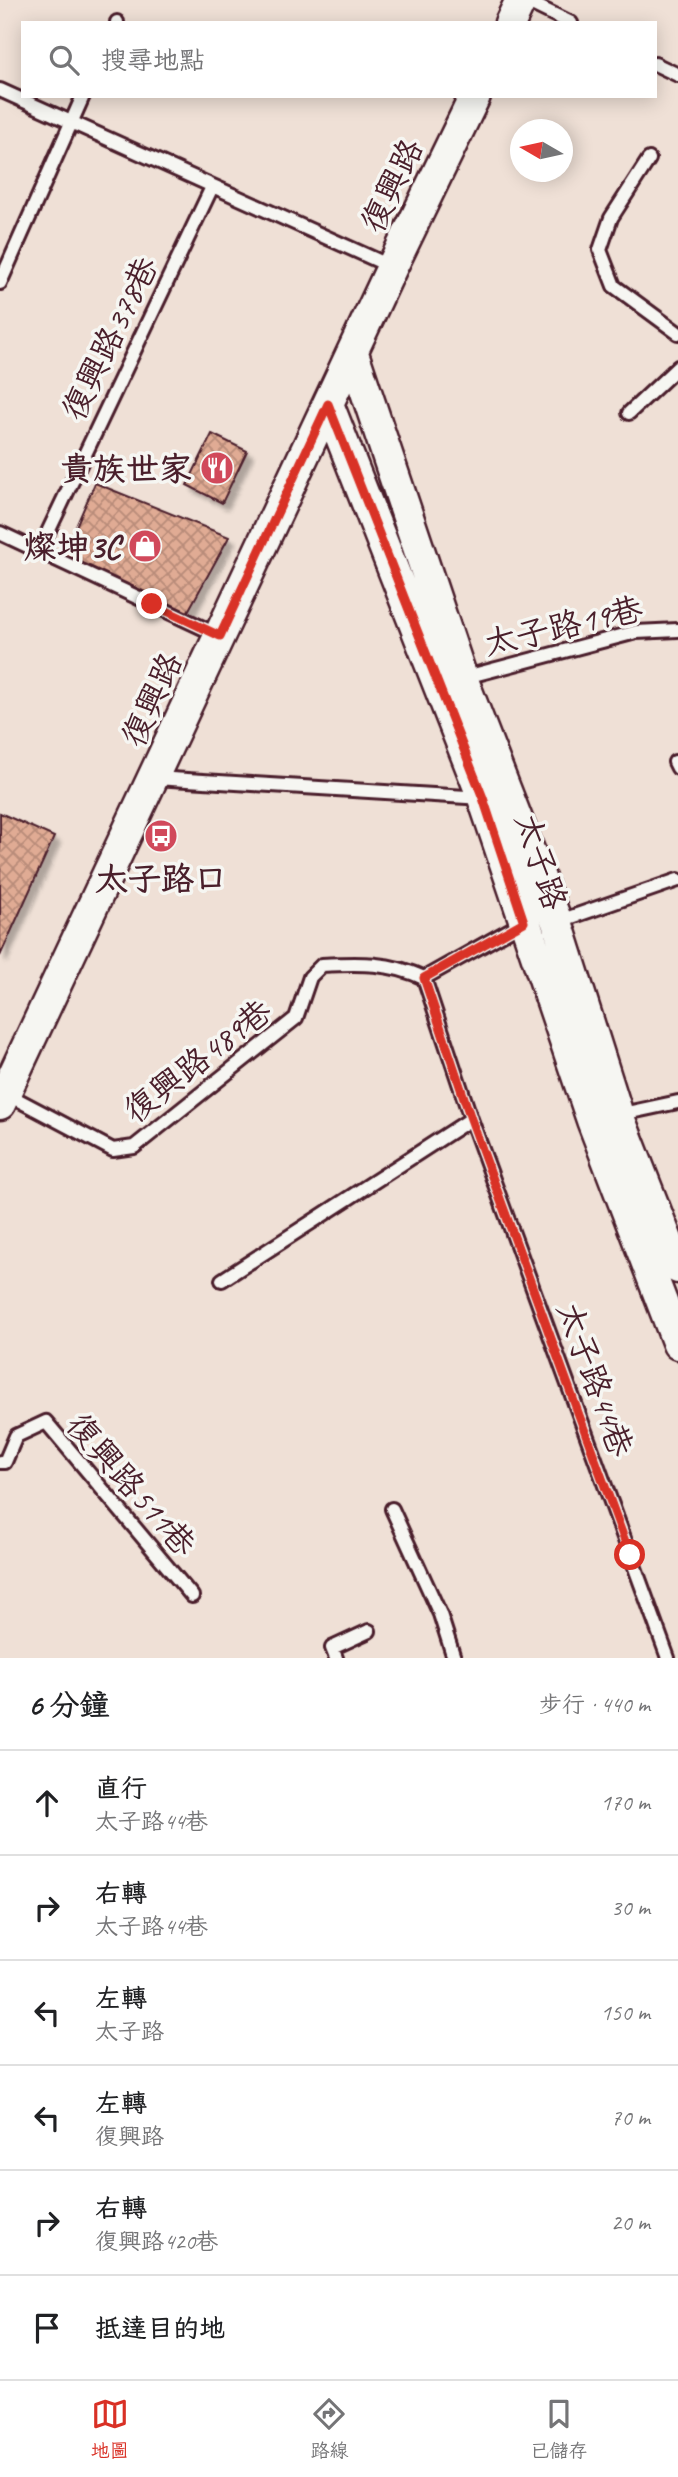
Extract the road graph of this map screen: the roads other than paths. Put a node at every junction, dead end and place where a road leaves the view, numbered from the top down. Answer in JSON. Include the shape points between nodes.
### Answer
{"nodes":[{"id":1,"x":523,"y":0,"type":"edge"},
{"id":2,"x":511,"y":21,"type":"edge"},
{"id":3,"x":567,"y":21,"type":"edge"},
{"id":4,"x":657,"y":65,"type":"edge"},
{"id":5,"x":678,"y":75,"type":"edge"},
{"id":6,"x":0,"y":90,"type":"edge"},
{"id":7,"x":82,"y":98,"type":"edge"},
{"id":8,"x":474,"y":98,"type":"edge"},
{"id":9,"x":71,"y":121,"type":"junction"},
{"id":10,"x":649,"y":159,"type":"dead end"},
{"id":11,"x":212,"y":187,"type":"junction"},
{"id":12,"x":392,"y":267,"type":"junction"},
{"id":13,"x":0,"y":283,"type":"edge"},
{"id":14,"x":678,"y":333,"type":"edge"},
{"id":15,"x":353,"y":353,"type":"junction"},
{"id":16,"x":678,"y":367,"type":"edge"},
{"id":17,"x":328,"y":404,"type":"junction"},
{"id":18,"x":629,"y":413,"type":"dead end"},
{"id":19,"x":0,"y":533,"type":"edge"},
{"id":20,"x":39,"y":551,"type":"junction"},
{"id":21,"x":678,"y":630,"type":"edge"},
{"id":22,"x":220,"y":636,"type":"junction"},
{"id":23,"x":462,"y":678,"type":"junction"},
{"id":24,"x":155,"y":778,"type":"junction"},
{"id":25,"x":483,"y":798,"type":"junction"},
{"id":26,"x":678,"y":880,"type":"edge"},
{"id":27,"x":524,"y":922,"type":"junction"},
{"id":28,"x":557,"y":922,"type":"junction"},
{"id":29,"x":424,"y":978,"type":"junction"},
{"id":30,"x":3,"y":1098,"type":"edge"},
{"id":31,"x":678,"y":1102,"type":"edge"},
{"id":32,"x":605,"y":1117,"type":"junction"},
{"id":33,"x":471,"y":1119,"type":"junction"},
{"id":34,"x":678,"y":1268,"type":"edge"},
{"id":35,"x":222,"y":1280,"type":"dead end"},
{"id":36,"x":678,"y":1344,"type":"edge"},
{"id":37,"x":0,"y":1462,"type":"edge"},
{"id":38,"x":392,"y":1509,"type":"dead end"},
{"id":39,"x":192,"y":1596,"type":"dead end"},
{"id":40,"x":369,"y":1631,"type":"dead end"},
{"id":41,"x":336,"y":1658,"type":"edge"},
{"id":42,"x":454,"y":1658,"type":"edge"},
{"id":43,"x":668,"y":1658,"type":"edge"}],
"edges":[{"from":1,"to":2,"type":"street"},
{"from":1,"to":3,"type":"lane"},
{"from":4,"to":5,"type":"lane"},
{"from":6,"to":9,"type":"lane"},
{"from":7,"to":9,"type":"lane"},
{"from":8,"to":12,"type":"street","name":"復興路"},
{"from":9,"to":11,"type":"lane"},
{"from":9,"to":13,"type":"lane"},
{"from":10,"to":14,"type":"lane","via":[[611,218],[600,250],[614,286]]},
{"from":11,"to":12,"type":"lane"},
{"from":11,"to":20,"type":"lane","name":"復興路378巷"},
{"from":12,"to":15,"type":"street","name":"復興路"},
{"from":15,"to":17,"type":"street","name":"復興路"},
{"from":15,"to":23,"type":"street","name":"太子路"},
{"from":16,"to":18,"type":"lane"},
{"from":17,"to":22,"type":"street","name":"復興路"},
{"from":17,"to":25,"type":"street","name":"太子路"},
{"from":19,"to":20,"type":"lane"},
{"from":20,"to":22,"type":"lane"},
{"from":21,"to":23,"type":"lane","name":"太子路19巷","via":[[636,632]]},
{"from":22,"to":24,"type":"street","name":"復興路"},
{"from":23,"to":28,"type":"street","name":"太子路"},
{"from":24,"to":25,"type":"lane"},
{"from":24,"to":30,"type":"street","name":"復興路"},
{"from":25,"to":27,"type":"street","name":"太子路"},
{"from":26,"to":28,"type":"lane"},
{"from":27,"to":29,"type":"lane"},
{"from":27,"to":32,"type":"street","name":"太子路"},
{"from":28,"to":32,"type":"street","name":"太子路"},
{"from":29,"to":30,"type":"lane","name":"復興路489巷","via":[[405,969],[367,962],[322,965],[310,977],[296,1018],[134,1147],[113,1150]]},
{"from":29,"to":33,"type":"lane","name":"太子路44巷"},
{"from":31,"to":32,"type":"lane"},
{"from":32,"to":34,"type":"street","name":"太子路"},
{"from":32,"to":36,"type":"street","name":"太子路"},
{"from":33,"to":35,"type":"lane"},
{"from":33,"to":43,"type":"lane","name":"太子路44巷"},
{"from":37,"to":39,"type":"lane","name":"復興路511巷","via":[[5,1462],[16,1436],[46,1422]]},
{"from":38,"to":42,"type":"lane","via":[[440,1614]]},
{"from":40,"to":41,"type":"lane","via":[[332,1648]]}]}
